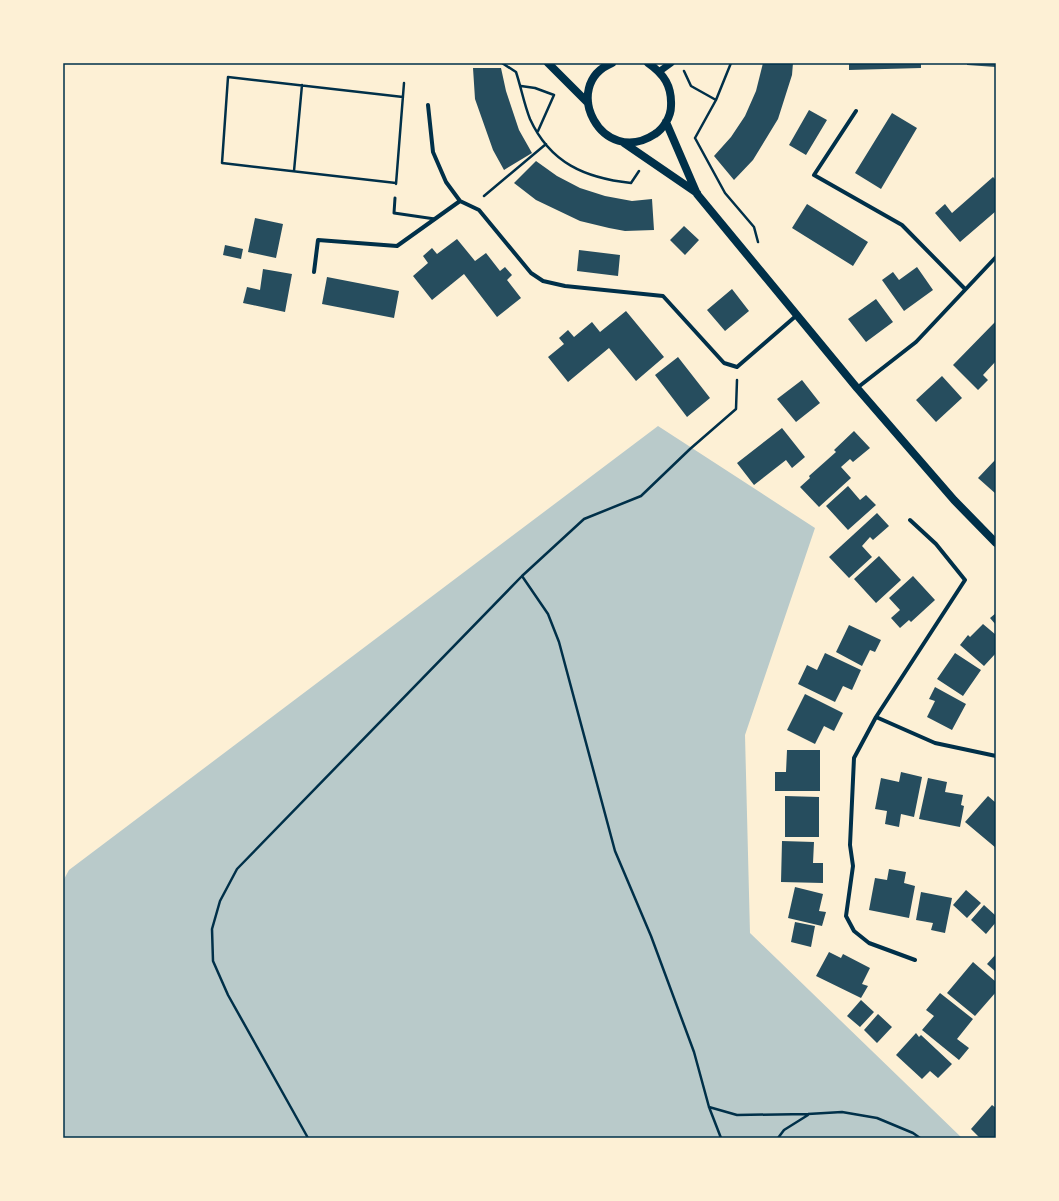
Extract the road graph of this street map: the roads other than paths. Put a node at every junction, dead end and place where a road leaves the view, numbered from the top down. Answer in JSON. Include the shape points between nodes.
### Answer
{"nodes":[{"id":1,"x":548,"y":63,"type":"edge"},
{"id":2,"x":648,"y":63,"type":"edge"},
{"id":3,"x":671,"y":63,"type":"edge"},
{"id":4,"x":606,"y":64,"type":"edge"},
{"id":5,"x":660,"y":71,"type":"junction"},
{"id":6,"x":588,"y":103,"type":"junction"},
{"id":7,"x":428,"y":105,"type":"dead end"},
{"id":8,"x":856,"y":111,"type":"dead end"},
{"id":9,"x":666,"y":122,"type":"junction"},
{"id":10,"x":624,"y":142,"type":"junction"},
{"id":11,"x":698,"y":194,"type":"junction"},
{"id":12,"x":395,"y":198,"type":"road end"},
{"id":13,"x":460,"y":201,"type":"junction"},
{"id":14,"x":436,"y":219,"type":"junction"},
{"id":15,"x":996,"y":257,"type":"edge"},
{"id":16,"x":314,"y":272,"type":"dead end"},
{"id":17,"x":965,"y":289,"type":"junction"},
{"id":18,"x":797,"y":315,"type":"junction"},
{"id":19,"x":857,"y":388,"type":"junction"},
{"id":20,"x":910,"y":520,"type":"dead end"},
{"id":21,"x":996,"y":543,"type":"edge"},
{"id":22,"x":876,"y":717,"type":"junction"},
{"id":23,"x":996,"y":756,"type":"edge"},
{"id":24,"x":915,"y":960,"type":"dead end"}],
"edges":[{"from":1,"to":6,"type":"main road"},
{"from":2,"to":5,"type":"main road"},
{"from":3,"to":5,"type":"street"},
{"from":4,"to":6,"type":"main road","via":[[589,88]]},
{"from":5,"to":9,"type":"main road","via":[[668,82],[672,96]]},
{"from":6,"to":10,"type":"main road","via":[[591,117],[599,130],[610,138]]},
{"from":7,"to":13,"type":"street","via":[[433,152],[446,182]]},
{"from":8,"to":17,"type":"street","via":[[814,175],[902,225]]},
{"from":9,"to":10,"type":"main road","via":[[658,132],[648,138],[637,142]]},
{"from":9,"to":11,"type":"main road"},
{"from":10,"to":11,"type":"main road"},
{"from":11,"to":18,"type":"main road"},
{"from":12,"to":14,"type":"lane","via":[[394,213]]},
{"from":13,"to":14,"type":"street"},
{"from":13,"to":18,"type":"street","via":[[479,210],[531,273],[543,281],[565,286],[663,296],[724,363],[737,367]]},
{"from":14,"to":16,"type":"street","via":[[397,246],[318,240]]},
{"from":15,"to":17,"type":"street"},
{"from":17,"to":19,"type":"street","via":[[916,342]]},
{"from":18,"to":19,"type":"main road"},
{"from":19,"to":21,"type":"main road","via":[[954,500]]},
{"from":20,"to":22,"type":"street","via":[[936,544],[965,580]]},
{"from":22,"to":23,"type":"street","via":[[935,743]]},
{"from":22,"to":24,"type":"street","via":[[854,758],[850,845],[853,866],[846,916],[854,932],[869,942]]}]}
